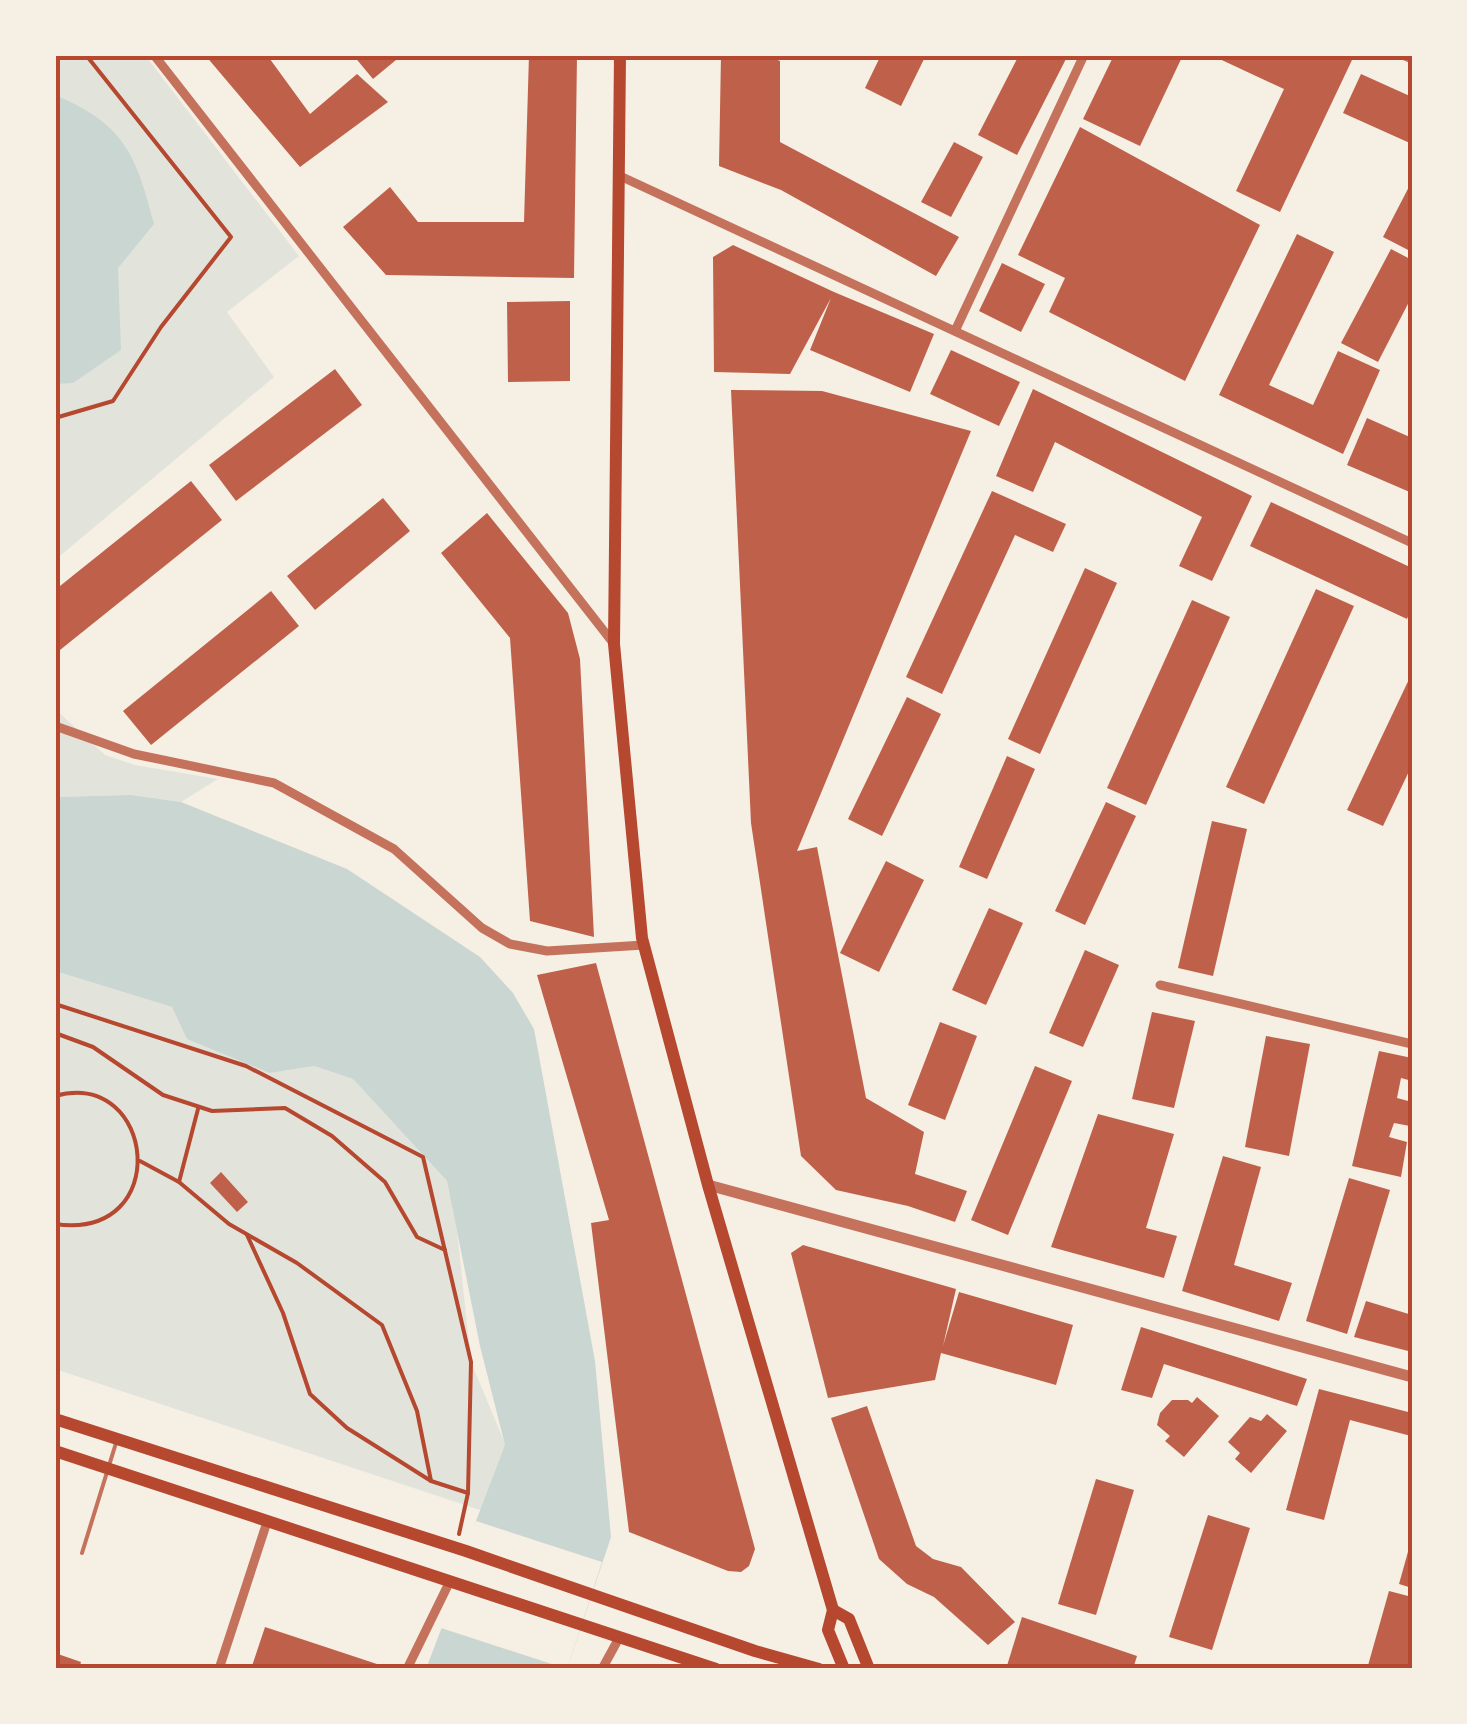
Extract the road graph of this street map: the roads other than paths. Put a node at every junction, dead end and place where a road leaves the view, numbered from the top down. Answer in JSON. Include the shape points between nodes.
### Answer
{"nodes":[{"id":1,"x":154,"y":55,"type":"edge"},
{"id":2,"x":620,"y":55,"type":"edge"},
{"id":3,"x":1084,"y":55,"type":"edge"},
{"id":4,"x":620,"y":176,"type":"junction"},
{"id":5,"x":956,"y":331,"type":"junction"},
{"id":6,"x":1412,"y":543,"type":"edge"},
{"id":7,"x":614,"y":644,"type":"junction"},
{"id":8,"x":58,"y":727,"type":"dead end"},
{"id":9,"x":644,"y":946,"type":"junction"},
{"id":10,"x":1160,"y":984,"type":"dead end"},
{"id":11,"x":1412,"y":1044,"type":"edge"},
{"id":12,"x":708,"y":1185,"type":"junction"},
{"id":13,"x":1412,"y":1376,"type":"edge"},
{"id":14,"x":55,"y":1419,"type":"edge"},
{"id":15,"x":117,"y":1440,"type":"junction"},
{"id":16,"x":55,"y":1451,"type":"edge"},
{"id":17,"x":108,"y":1469,"type":"junction"},
{"id":18,"x":268,"y":1522,"type":"junction"},
{"id":19,"x":82,"y":1553,"type":"dead end"},
{"id":20,"x":455,"y":1581,"type":"junction"},
{"id":21,"x":833,"y":1610,"type":"junction"},
{"id":22,"x":619,"y":1638,"type":"junction"},
{"id":23,"x":220,"y":1669,"type":"edge"},
{"id":24,"x":407,"y":1669,"type":"edge"},
{"id":25,"x":602,"y":1669,"type":"edge"},
{"id":26,"x":716,"y":1669,"type":"edge"},
{"id":27,"x":819,"y":1669,"type":"edge"},
{"id":28,"x":844,"y":1669,"type":"edge"},
{"id":29,"x":869,"y":1669,"type":"edge"}],
"edges":[{"from":1,"to":7,"type":"street"},
{"from":2,"to":4,"type":"main road"},
{"from":3,"to":5,"type":"street"},
{"from":4,"to":5,"type":"street"},
{"from":4,"to":7,"type":"main road"},
{"from":5,"to":6,"type":"street"},
{"from":7,"to":9,"type":"main road"},
{"from":8,"to":9,"type":"street","via":[[134,754],[274,783],[394,850],[482,928],[510,944],[547,951]]},
{"from":9,"to":12,"type":"main road"},
{"from":10,"to":11,"type":"street"},
{"from":12,"to":13,"type":"street"},
{"from":12,"to":21,"type":"main road"},
{"from":14,"to":15,"type":"main road"},
{"from":15,"to":17,"type":"lane"},
{"from":15,"to":27,"type":"main road"},
{"from":16,"to":17,"type":"main road"},
{"from":17,"to":18,"type":"main road"},
{"from":17,"to":19,"type":"lane"},
{"from":18,"to":20,"type":"main road"},
{"from":18,"to":23,"type":"street"},
{"from":20,"to":22,"type":"main road"},
{"from":20,"to":24,"type":"street"},
{"from":21,"to":28,"type":"main road","via":[[828,1630]]},
{"from":21,"to":29,"type":"main road","via":[[849,1620]]},
{"from":22,"to":25,"type":"street"},
{"from":22,"to":26,"type":"main road"}]}
